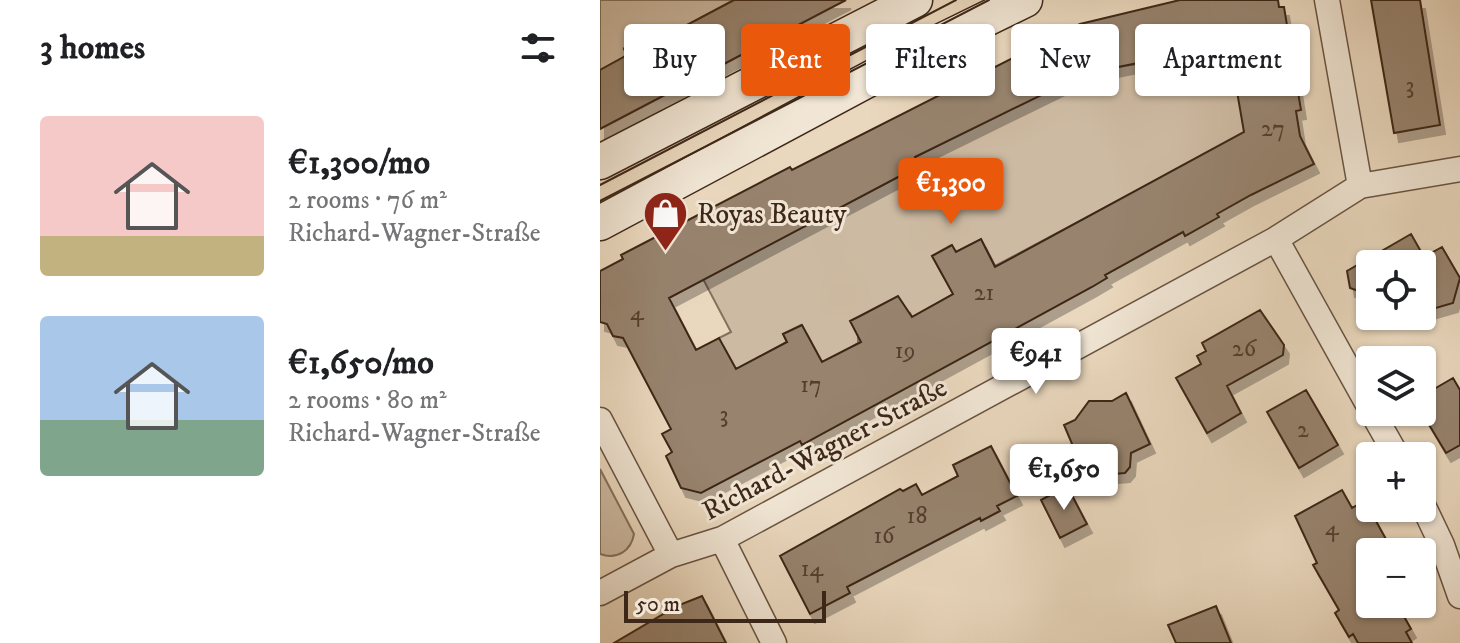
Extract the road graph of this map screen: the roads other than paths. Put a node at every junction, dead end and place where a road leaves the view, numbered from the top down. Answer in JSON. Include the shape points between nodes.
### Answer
{"nodes":[{"id":1,"x":915,"y":0,"type":"edge"},
{"id":2,"x":1025,"y":0,"type":"edge"},
{"id":3,"x":1327,"y":0,"type":"edge"},
{"id":4,"x":600,"y":162,"type":"edge"},
{"id":5,"x":1460,"y":169,"type":"edge"},
{"id":6,"x":1360,"y":186,"type":"junction"},
{"id":7,"x":600,"y":223,"type":"edge"},
{"id":8,"x":1276,"y":239,"type":"junction"},
{"id":9,"x":1356,"y":383,"type":"edge"},
{"id":10,"x":600,"y":420,"type":"edge"},
{"id":11,"x":1431,"y":522,"type":"edge"},
{"id":12,"x":722,"y":539,"type":"junction"},
{"id":13,"x":671,"y":555,"type":"junction"},
{"id":14,"x":600,"y":593,"type":"edge"},
{"id":15,"x":1460,"y":596,"type":"edge"},
{"id":16,"x":774,"y":643,"type":"edge"}],
"edges":[{"from":1,"to":4,"type":"main road"},
{"from":2,"to":7,"type":"main road"},
{"from":3,"to":6,"type":"street"},
{"from":5,"to":6,"type":"street","name":"Richard-Wagner-Straße"},
{"from":6,"to":8,"type":"street","name":"Richard-Wagner-Straße"},
{"from":8,"to":9,"type":"street"},
{"from":8,"to":12,"type":"street","name":"Richard-Wagner-Straße"},
{"from":10,"to":13,"type":"street"},
{"from":11,"to":15,"type":"street"},
{"from":12,"to":13,"type":"street","name":"Richard-Wagner-Straße"},
{"from":12,"to":16,"type":"street"},
{"from":13,"to":14,"type":"street","name":"Richard-Wagner-Straße"}]}
